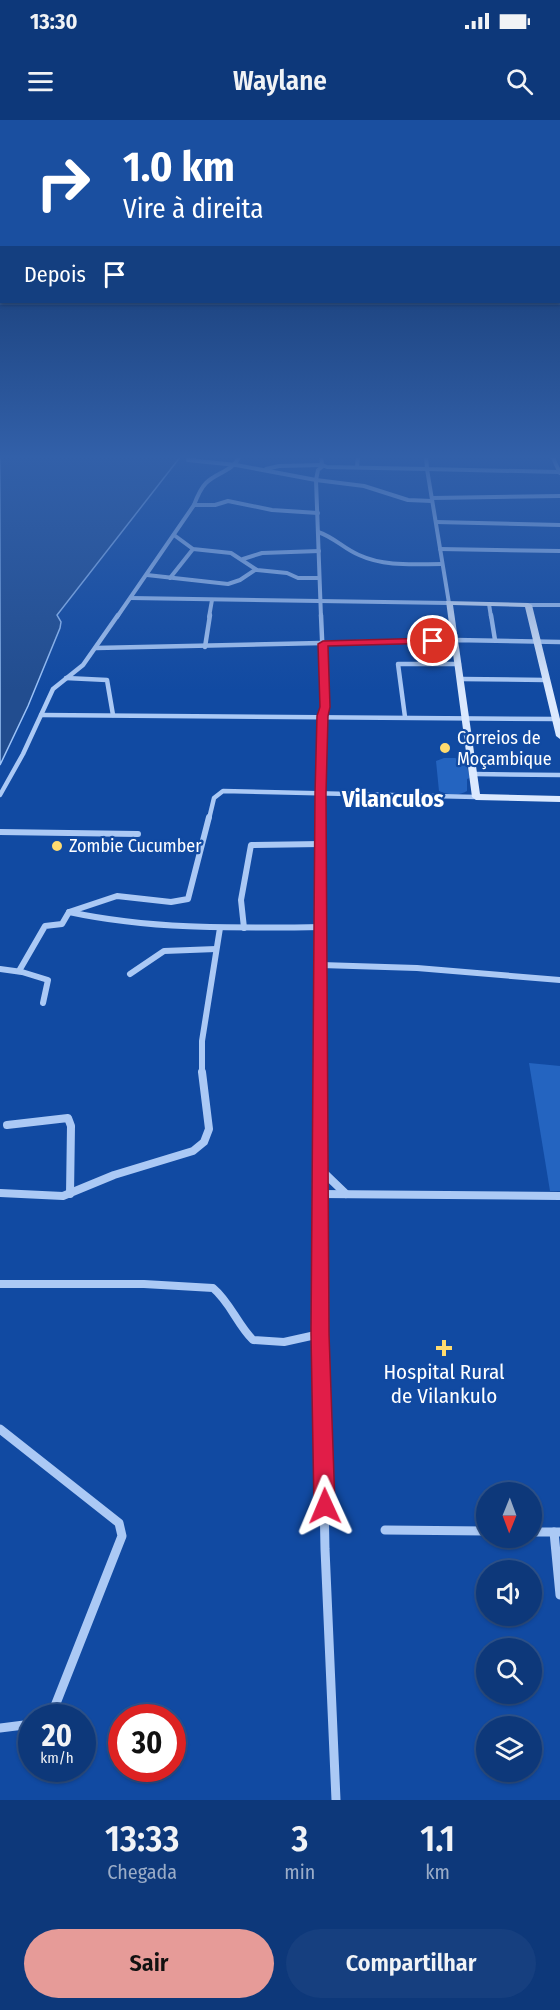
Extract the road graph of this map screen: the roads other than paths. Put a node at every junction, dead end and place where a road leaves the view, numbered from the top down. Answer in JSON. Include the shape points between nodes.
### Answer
{"nodes":[{"id":1,"x":318,"y":534,"type":"edge"},
{"id":2,"x":325,"y":534,"type":"edge"},
{"id":3,"x":438,"y":534,"type":"edge"},
{"id":4,"x":174,"y":535,"type":"joint"},
{"id":5,"x":193,"y":549,"type":"junction"},
{"id":6,"x":440,"y":549,"type":"junction"},
{"id":7,"x":319,"y":551,"type":"junction"},
{"id":8,"x":560,"y":551,"type":"edge"},
{"id":9,"x":243,"y":559,"type":"junction"},
{"id":10,"x":442,"y":564,"type":"junction"},
{"id":11,"x":255,"y":570,"type":"junction"},
{"id":12,"x":147,"y":575,"type":"junction"},
{"id":13,"x":170,"y":578,"type":"junction"},
{"id":14,"x":319,"y":578,"type":"junction"},
{"id":15,"x":131,"y":598,"type":"junction"},
{"id":16,"x":212,"y":600,"type":"junction"},
{"id":17,"x":321,"y":602,"type":"junction"},
{"id":18,"x":449,"y":603,"type":"junction"},
{"id":19,"x":489,"y":604,"type":"junction"},
{"id":20,"x":528,"y":605,"type":"junction"},
{"id":21,"x":560,"y":605,"type":"edge"},
{"id":22,"x":455,"y":640,"type":"junction"},
{"id":23,"x":495,"y":640,"type":"junction"},
{"id":24,"x":537,"y":642,"type":"junction"},
{"id":25,"x":560,"y":642,"type":"edge"},
{"id":26,"x":323,"y":644,"type":"junction"},
{"id":27,"x":96,"y":648,"type":"junction"},
{"id":28,"x":205,"y":648,"type":"junction"},
{"id":29,"x":459,"y":664,"type":"junction"},
{"id":30,"x":66,"y":678,"type":"junction"},
{"id":31,"x":461,"y":678,"type":"junction"},
{"id":32,"x":546,"y":680,"type":"junction"},
{"id":33,"x":41,"y":715,"type":"junction"},
{"id":34,"x":113,"y":716,"type":"junction"},
{"id":35,"x":322,"y":716,"type":"junction"},
{"id":36,"x":405,"y":717,"type":"junction"},
{"id":37,"x":466,"y":718,"type":"junction"},
{"id":38,"x":556,"y":719,"type":"junction"},
{"id":39,"x":560,"y":736,"type":"edge"},
{"id":40,"x":474,"y":774,"type":"junction"},
{"id":41,"x":560,"y":774,"type":"edge"},
{"id":42,"x":321,"y":794,"type":"junction"},
{"id":43,"x":0,"y":795,"type":"edge"},
{"id":44,"x":476,"y":797,"type":"junction"},
{"id":45,"x":560,"y":799,"type":"edge"},
{"id":46,"x":0,"y":832,"type":"edge"},
{"id":47,"x":138,"y":834,"type":"dead end"},
{"id":48,"x":321,"y":844,"type":"junction"},
{"id":49,"x":69,"y":912,"type":"junction"},
{"id":50,"x":321,"y":927,"type":"junction"},
{"id":51,"x":220,"y":928,"type":"junction"},
{"id":52,"x":244,"y":928,"type":"junction"},
{"id":53,"x":216,"y":949,"type":"junction"},
{"id":54,"x":321,"y":965,"type":"junction"},
{"id":55,"x":0,"y":969,"type":"edge"},
{"id":56,"x":19,"y":971,"type":"junction"},
{"id":57,"x":130,"y":974,"type":"dead end"},
{"id":58,"x":560,"y":980,"type":"edge"},
{"id":59,"x":43,"y":1003,"type":"dead end"},
{"id":60,"x":7,"y":1125,"type":"dead end"},
{"id":61,"x":320,"y":1169,"type":"junction"},
{"id":62,"x":0,"y":1193,"type":"edge"},
{"id":63,"x":70,"y":1194,"type":"junction"},
{"id":64,"x":320,"y":1194,"type":"junction"},
{"id":65,"x":347,"y":1194,"type":"junction"},
{"id":66,"x":560,"y":1196,"type":"edge"},
{"id":67,"x":0,"y":1284,"type":"edge"},
{"id":68,"x":320,"y":1334,"type":"junction"},
{"id":69,"x":0,"y":1429,"type":"edge"},
{"id":70,"x":385,"y":1530,"type":"dead end"},
{"id":71,"x":476,"y":1531,"type":"edge"},
{"id":72,"x":557,"y":1532,"type":"edge"},
{"id":73,"x":560,"y":1594,"type":"edge"},
{"id":74,"x":56,"y":1704,"type":"edge"},
{"id":75,"x":18,"y":1726,"type":"edge"},
{"id":76,"x":0,"y":1728,"type":"edge"},
{"id":77,"x":336,"y":1800,"type":"edge"}],
"edges":[{"from":1,"to":7,"type":"street"},
{"from":2,"to":10,"type":"street","via":[[367,558]]},
{"from":3,"to":6,"type":"street"},
{"from":4,"to":5,"type":"street"},
{"from":4,"to":12,"type":"street"},
{"from":5,"to":9,"type":"street","via":[[229,553]]},
{"from":5,"to":13,"type":"street"},
{"from":6,"to":8,"type":"street"},
{"from":6,"to":10,"type":"street"},
{"from":7,"to":9,"type":"street","via":[[262,553]]},
{"from":7,"to":14,"type":"street"},
{"from":9,"to":11,"type":"street"},
{"from":10,"to":18,"type":"street"},
{"from":11,"to":13,"type":"street","via":[[228,584]]},
{"from":11,"to":14,"type":"street"},
{"from":12,"to":13,"type":"street"},
{"from":12,"to":15,"type":"street"},
{"from":14,"to":17,"type":"street"},
{"from":15,"to":16,"type":"street"},
{"from":15,"to":27,"type":"street"},
{"from":16,"to":17,"type":"street"},
{"from":16,"to":28,"type":"street"},
{"from":17,"to":18,"type":"street"},
{"from":17,"to":26,"type":"street"},
{"from":18,"to":19,"type":"main road"},
{"from":18,"to":22,"type":"main road"},
{"from":19,"to":20,"type":"main road"},
{"from":19,"to":23,"type":"street"},
{"from":20,"to":21,"type":"street"},
{"from":20,"to":24,"type":"main road"},
{"from":22,"to":23,"type":"street"},
{"from":22,"to":26,"type":"street"},
{"from":22,"to":29,"type":"main road"},
{"from":23,"to":24,"type":"street"},
{"from":24,"to":25,"type":"street"},
{"from":24,"to":32,"type":"main road"},
{"from":26,"to":28,"type":"street"},
{"from":26,"to":35,"type":"street"},
{"from":27,"to":28,"type":"street"},
{"from":27,"to":30,"type":"street"},
{"from":29,"to":31,"type":"main road"},
{"from":29,"to":36,"type":"street","via":[[398,664]]},
{"from":30,"to":33,"type":"street","via":[[53,689]]},
{"from":30,"to":34,"type":"street","via":[[107,680]]},
{"from":31,"to":32,"type":"street"},
{"from":31,"to":37,"type":"main road"},
{"from":32,"to":38,"type":"main road"},
{"from":33,"to":34,"type":"street"},
{"from":33,"to":43,"type":"street"},
{"from":34,"to":35,"type":"street"},
{"from":35,"to":36,"type":"street"},
{"from":35,"to":42,"type":"street"},
{"from":36,"to":37,"type":"street"},
{"from":37,"to":38,"type":"street"},
{"from":37,"to":40,"type":"main road"},
{"from":38,"to":39,"type":"main road"},
{"from":40,"to":41,"type":"street"},
{"from":40,"to":44,"type":"main road"},
{"from":42,"to":44,"type":"street"},
{"from":42,"to":48,"type":"street"},
{"from":42,"to":49,"type":"street","via":[[223,791],[214,798],[188,899],[171,902],[117,896]]},
{"from":44,"to":45,"type":"main road"},
{"from":46,"to":47,"type":"street"},
{"from":48,"to":50,"type":"street"},
{"from":48,"to":52,"type":"street","via":[[251,844],[241,900]]},
{"from":49,"to":51,"type":"street","via":[[123,924]]},
{"from":49,"to":56,"type":"street","via":[[62,924],[44,928]]},
{"from":50,"to":52,"type":"street"},
{"from":50,"to":54,"type":"street"},
{"from":51,"to":52,"type":"street"},
{"from":51,"to":53,"type":"street"},
{"from":53,"to":57,"type":"street","via":[[164,951]]},
{"from":53,"to":63,"type":"street","via":[[201,1062],[208,1138],[193,1151],[114,1175]]},
{"from":54,"to":58,"type":"street","via":[[417,968]]},
{"from":54,"to":61,"type":"street"},
{"from":55,"to":56,"type":"street"},
{"from":56,"to":59,"type":"street","via":[[48,980]]},
{"from":60,"to":63,"type":"street","via":[[68,1118]]},
{"from":61,"to":64,"type":"street"},
{"from":61,"to":65,"type":"street"},
{"from":62,"to":63,"type":"street"},
{"from":64,"to":65,"type":"street"},
{"from":64,"to":68,"type":"street"},
{"from":65,"to":66,"type":"street"},
{"from":67,"to":68,"type":"street","via":[[213,1288],[253,1340],[291,1342]]},
{"from":68,"to":77,"type":"street","via":[[329,1688]]},
{"from":69,"to":74,"type":"street","via":[[122,1529]]},
{"from":70,"to":71,"type":"street"},
{"from":72,"to":73,"type":"street"},
{"from":75,"to":76,"type":"street"}]}
